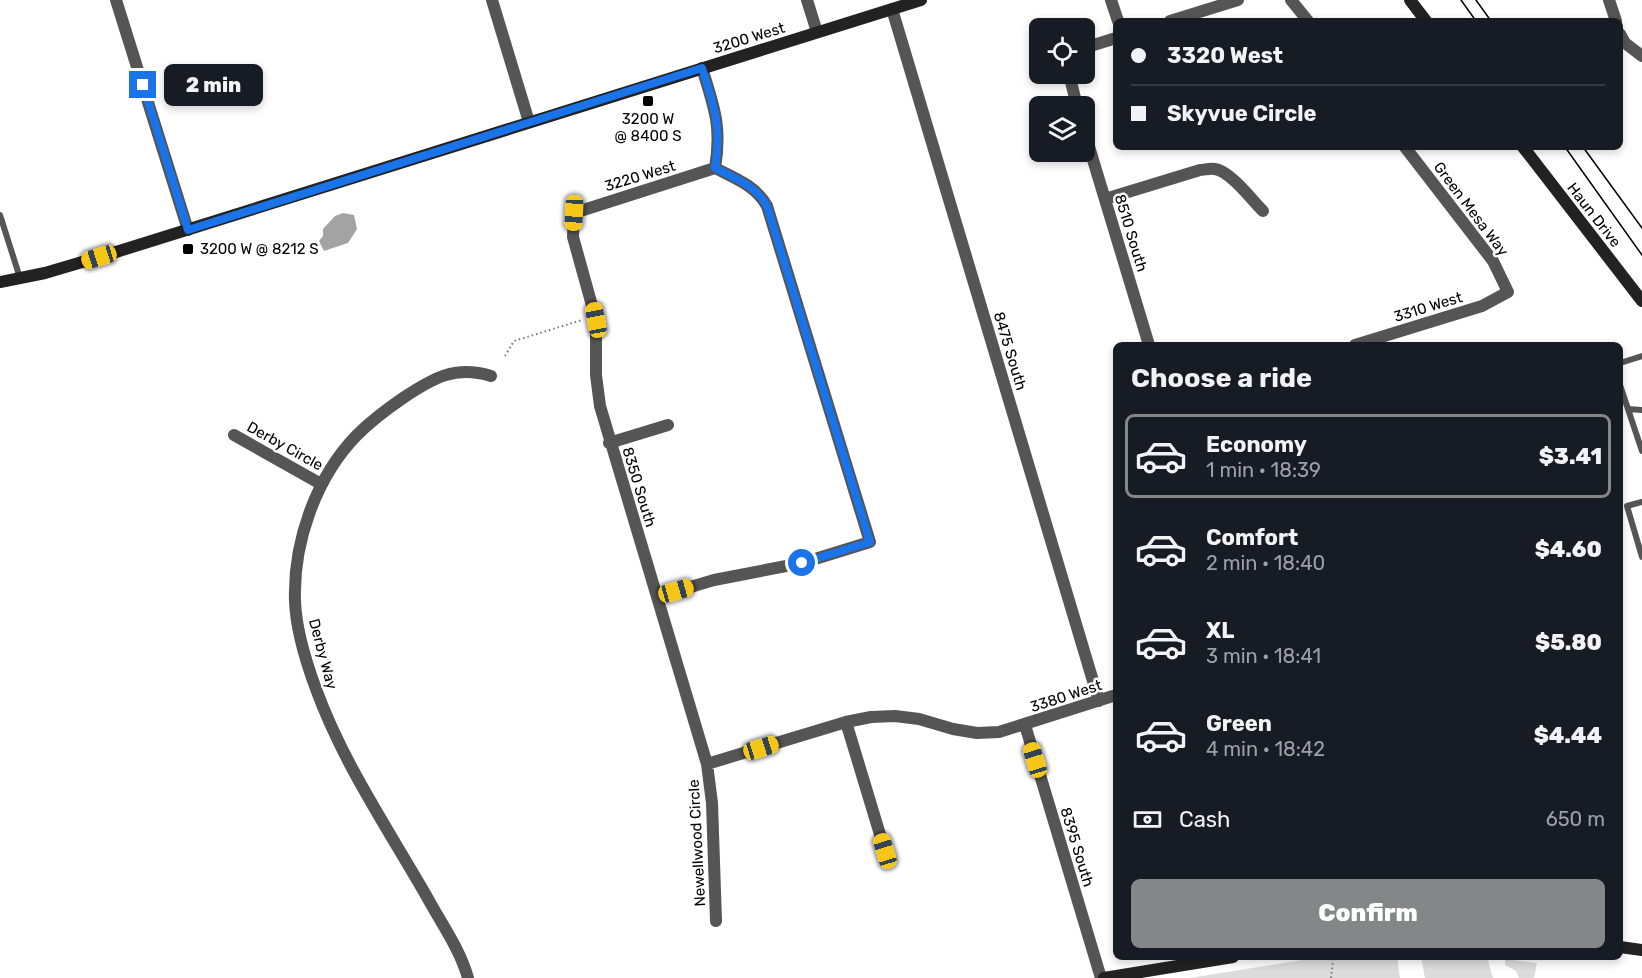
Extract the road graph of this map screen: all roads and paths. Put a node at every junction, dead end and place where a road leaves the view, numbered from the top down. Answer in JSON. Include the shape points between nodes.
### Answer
{"nodes":[{"id":1,"x":116,"y":0,"type":"edge"},
{"id":2,"x":492,"y":0,"type":"edge"},
{"id":3,"x":807,"y":0,"type":"edge"},
{"id":4,"x":921,"y":0,"type":"edge"},
{"id":5,"x":1111,"y":0,"type":"edge"},
{"id":6,"x":1238,"y":0,"type":"edge"},
{"id":7,"x":1291,"y":0,"type":"edge"},
{"id":8,"x":1410,"y":0,"type":"edge"},
{"id":9,"x":1609,"y":0,"type":"edge"},
{"id":10,"x":892,"y":9,"type":"junction"},
{"id":11,"x":1117,"y":18,"type":"edge"},
{"id":12,"x":1180,"y":18,"type":"edge"},
{"id":13,"x":1306,"y":18,"type":"edge"},
{"id":14,"x":1424,"y":18,"type":"edge"},
{"id":15,"x":1615,"y":18,"type":"edge"},
{"id":16,"x":817,"y":32,"type":"junction"},
{"id":17,"x":1113,"y":39,"type":"edge"},
{"id":18,"x":1623,"y":39,"type":"edge"},
{"id":19,"x":1095,"y":45,"type":"edge"},
{"id":20,"x":1642,"y":56,"type":"edge"},
{"id":21,"x":702,"y":68,"type":"junction"},
{"id":22,"x":529,"y":122,"type":"junction"},
{"id":23,"x":1408,"y":150,"type":"edge"},
{"id":24,"x":1525,"y":150,"type":"edge"},
{"id":25,"x":1094,"y":162,"type":"edge"},
{"id":26,"x":715,"y":168,"type":"junction"},
{"id":27,"x":1105,"y":199,"type":"junction"},
{"id":28,"x":1263,"y":211,"type":"dead end"},
{"id":29,"x":574,"y":213,"type":"joint"},
{"id":30,"x":0,"y":215,"type":"edge"},
{"id":31,"x":188,"y":230,"type":"junction"},
{"id":32,"x":20,"y":279,"type":"junction"},
{"id":33,"x":0,"y":282,"type":"edge"},
{"id":34,"x":1508,"y":292,"type":"joint"},
{"id":35,"x":1642,"y":301,"type":"edge"},
{"id":36,"x":582,"y":320,"type":"dead end"},
{"id":37,"x":1148,"y":342,"type":"edge"},
{"id":38,"x":1365,"y":342,"type":"edge"},
{"id":39,"x":505,"y":356,"type":"dead end"},
{"id":40,"x":1642,"y":356,"type":"edge"},
{"id":41,"x":1623,"y":362,"type":"edge"},
{"id":42,"x":491,"y":376,"type":"dead end"},
{"id":43,"x":1623,"y":394,"type":"edge"},
{"id":44,"x":1628,"y":409,"type":"junction"},
{"id":45,"x":1642,"y":410,"type":"edge"},
{"id":46,"x":668,"y":425,"type":"dead end"},
{"id":47,"x":234,"y":435,"type":"dead end"},
{"id":48,"x":609,"y":443,"type":"junction"},
{"id":49,"x":1642,"y":451,"type":"edge"},
{"id":50,"x":321,"y":484,"type":"junction"},
{"id":51,"x":1642,"y":502,"type":"edge"},
{"id":52,"x":1642,"y":557,"type":"edge"},
{"id":53,"x":657,"y":597,"type":"junction"},
{"id":54,"x":1113,"y":696,"type":"edge"},
{"id":55,"x":1099,"y":701,"type":"junction"},
{"id":56,"x":846,"y":722,"type":"junction"},
{"id":57,"x":1025,"y":725,"type":"junction"},
{"id":58,"x":706,"y":764,"type":"junction"},
{"id":59,"x":885,"y":851,"type":"dead end"},
{"id":60,"x":716,"y":921,"type":"dead end"},
{"id":61,"x":1623,"y":947,"type":"edge"},
{"id":62,"x":1642,"y":950,"type":"edge"},
{"id":63,"x":1201,"y":960,"type":"edge"},
{"id":64,"x":1334,"y":960,"type":"dead end"},
{"id":65,"x":468,"y":978,"type":"edge"},
{"id":66,"x":1102,"y":978,"type":"edge"},
{"id":67,"x":1330,"y":978,"type":"edge"}],
"edges":[{"from":1,"to":31,"type":"street"},
{"from":2,"to":22,"type":"street"},
{"from":3,"to":16,"type":"street"},
{"from":4,"to":10,"type":"street","name":"3200 West"},
{"from":5,"to":11,"type":"street"},
{"from":6,"to":12,"type":"street"},
{"from":7,"to":13,"type":"street"},
{"from":8,"to":14,"type":"street"},
{"from":9,"to":15,"type":"street"},
{"from":10,"to":16,"type":"street","name":"3200 West"},
{"from":10,"to":55,"type":"street","name":"8475 South"},
{"from":16,"to":21,"type":"street","name":"3200 West"},
{"from":17,"to":19,"type":"street"},
{"from":18,"to":20,"type":"street"},
{"from":21,"to":22,"type":"street","name":"3200 West"},
{"from":21,"to":26,"type":"street","via":[[719,136]]},
{"from":22,"to":31,"type":"street","name":"3200 West"},
{"from":23,"to":34,"type":"street","name":"Green Mesa Way","via":[[1493,261]]},
{"from":24,"to":35,"type":"street","name":"Haun Drive"},
{"from":25,"to":27,"type":"street","name":"8510 South"},
{"from":26,"to":29,"type":"street","name":"3220 West"},
{"from":26,"to":53,"type":"street","via":[[753,188],[767,206],[870,542],[802,563],[714,580]]},
{"from":27,"to":28,"type":"street","via":[[1214,168],[1233,179]]},
{"from":27,"to":37,"type":"street","name":"8510 South"},
{"from":29,"to":48,"type":"street","name":"8350 South","via":[[573,237],[596,320],[600,406]]},
{"from":30,"to":32,"type":"lane"},
{"from":31,"to":32,"type":"street","name":"3200 West"},
{"from":32,"to":33,"type":"street","name":"3200 West"},
{"from":34,"to":38,"type":"street","name":"3310 West","via":[[1482,306]]},
{"from":36,"to":39,"type":"path","via":[[514,341]]},
{"from":40,"to":41,"type":"lane"},
{"from":42,"to":50,"type":"street","name":"Derby Way","via":[[476,371],[447,373],[406,397],[357,435]]},
{"from":43,"to":44,"type":"lane"},
{"from":44,"to":45,"type":"lane"},
{"from":44,"to":49,"type":"lane"},
{"from":46,"to":48,"type":"street"},
{"from":47,"to":50,"type":"street","name":"Derby Circle"},
{"from":48,"to":53,"type":"street","name":"8350 South"},
{"from":50,"to":65,"type":"street","name":"Derby Way","via":[[296,563],[295,602],[302,645],[339,744],[454,946]]},
{"from":51,"to":52,"type":"lane","via":[[1627,506]]},
{"from":53,"to":58,"type":"street","name":"8350 South"},
{"from":54,"to":55,"type":"street","name":"3380 West"},
{"from":55,"to":57,"type":"street","name":"3380 West"},
{"from":56,"to":57,"type":"street","name":"3380 West","via":[[895,716],[977,733]]},
{"from":56,"to":58,"type":"street","name":"3380 West"},
{"from":56,"to":59,"type":"street"},
{"from":57,"to":66,"type":"street","name":"8395 South"},
{"from":58,"to":60,"type":"street","name":"Newellwood Circle","via":[[712,803]]},
{"from":61,"to":62,"type":"street"},
{"from":63,"to":66,"type":"street"},
{"from":64,"to":67,"type":"path"}]}
